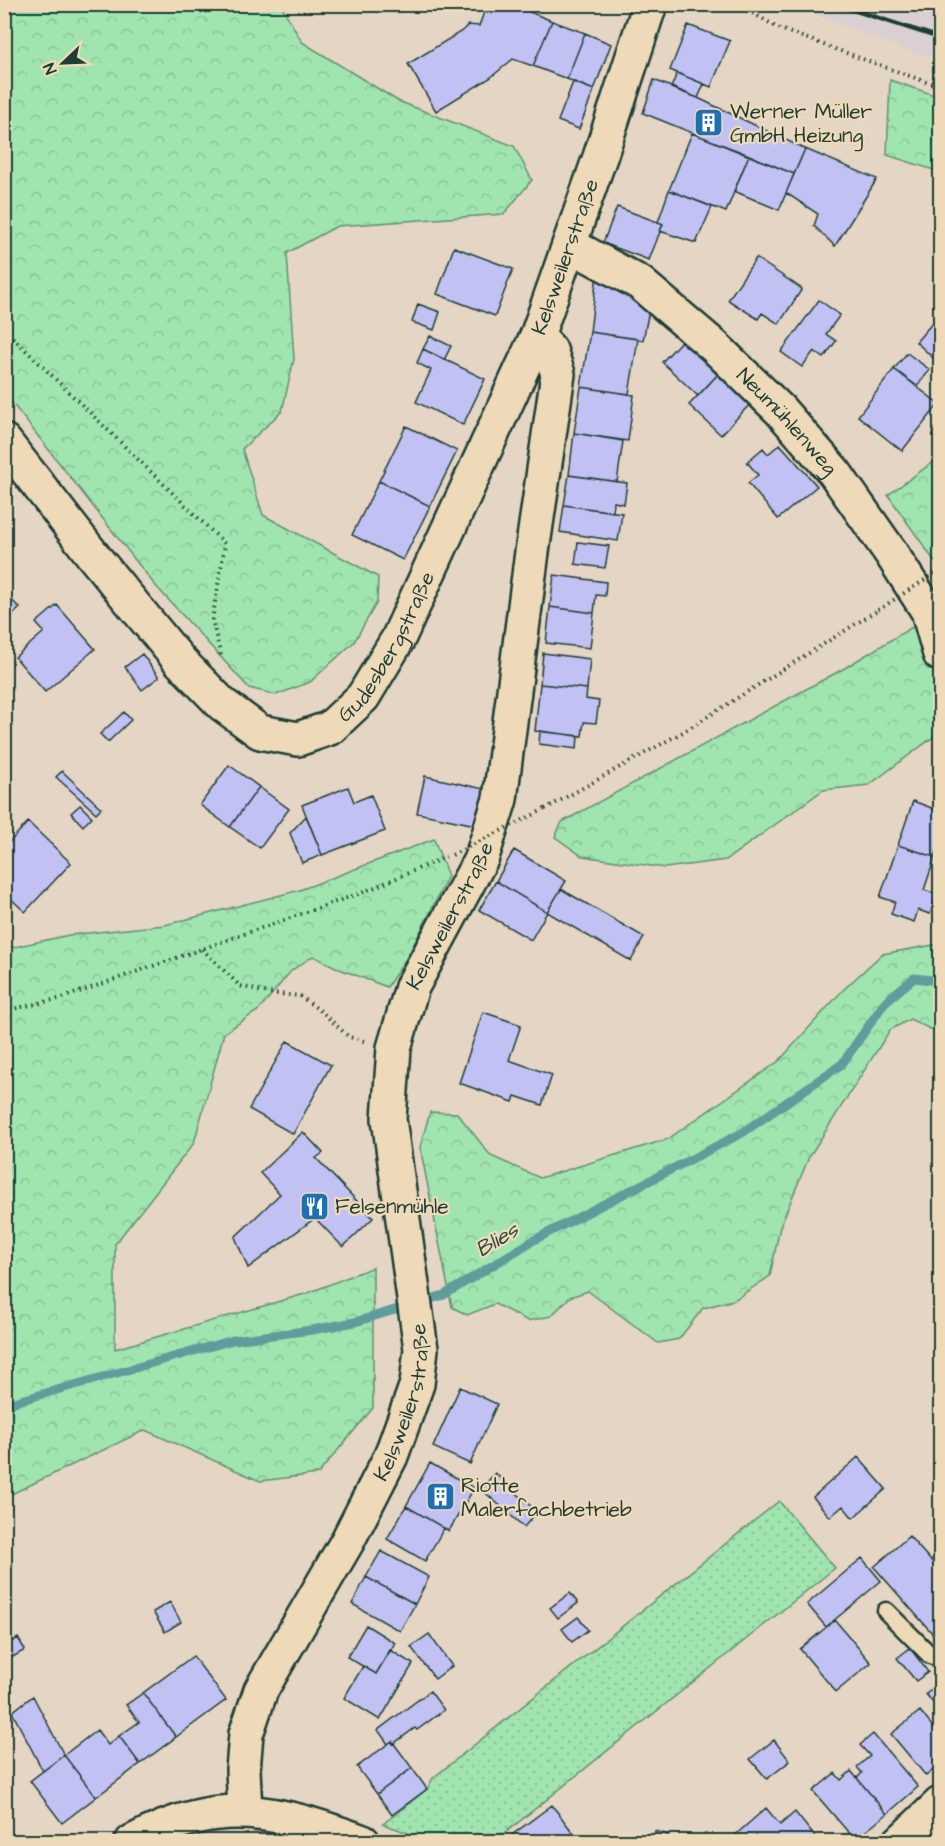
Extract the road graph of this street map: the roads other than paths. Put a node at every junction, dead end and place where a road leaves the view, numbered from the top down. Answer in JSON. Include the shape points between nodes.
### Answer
{"nodes":[{"id":1,"x":650,"y":4,"type":"edge"},
{"id":2,"x":570,"y":245,"type":"junction"},
{"id":3,"x":537,"y":336,"type":"junction"},
{"id":4,"x":6,"y":445,"type":"edge"},
{"id":5,"x":940,"y":654,"type":"edge"},
{"id":6,"x":886,"y":1611,"type":"dead end"},
{"id":7,"x":940,"y":1658,"type":"edge"},
{"id":8,"x":940,"y":1804,"type":"edge"},
{"id":9,"x":245,"y":1811,"type":"junction"},
{"id":10,"x":132,"y":1842,"type":"edge"},
{"id":11,"x":363,"y":1842,"type":"edge"},
{"id":12,"x":900,"y":1842,"type":"edge"}],
"edges":[{"from":1,"to":2,"type":"street","name":"Kelsweilerstraße"},
{"from":2,"to":3,"type":"street","name":"Kelsweilerstraße"},
{"from":2,"to":5,"type":"street","name":"Neumühlenweg","via":[[640,283],[714,346],[780,410],[835,473],[891,553],[928,611]]},
{"from":3,"to":4,"type":"street","name":"Gudesbergstraße","via":[[398,639],[363,697],[330,728],[298,739],[260,732],[222,704],[180,662]]},
{"from":3,"to":9,"type":"street","name":"Kelsweilerstraße","via":[[550,350],[558,374],[500,800],[482,857],[412,987],[394,1048],[389,1119],[421,1349],[417,1384],[391,1456],[347,1542],[261,1690],[246,1734]]},
{"from":6,"to":7,"type":"lane","via":[[930,1655]]},
{"from":8,"to":12,"type":"street"},
{"from":9,"to":10,"type":"street","via":[[195,1816]]},
{"from":9,"to":11,"type":"street","via":[[290,1817]]}]}
